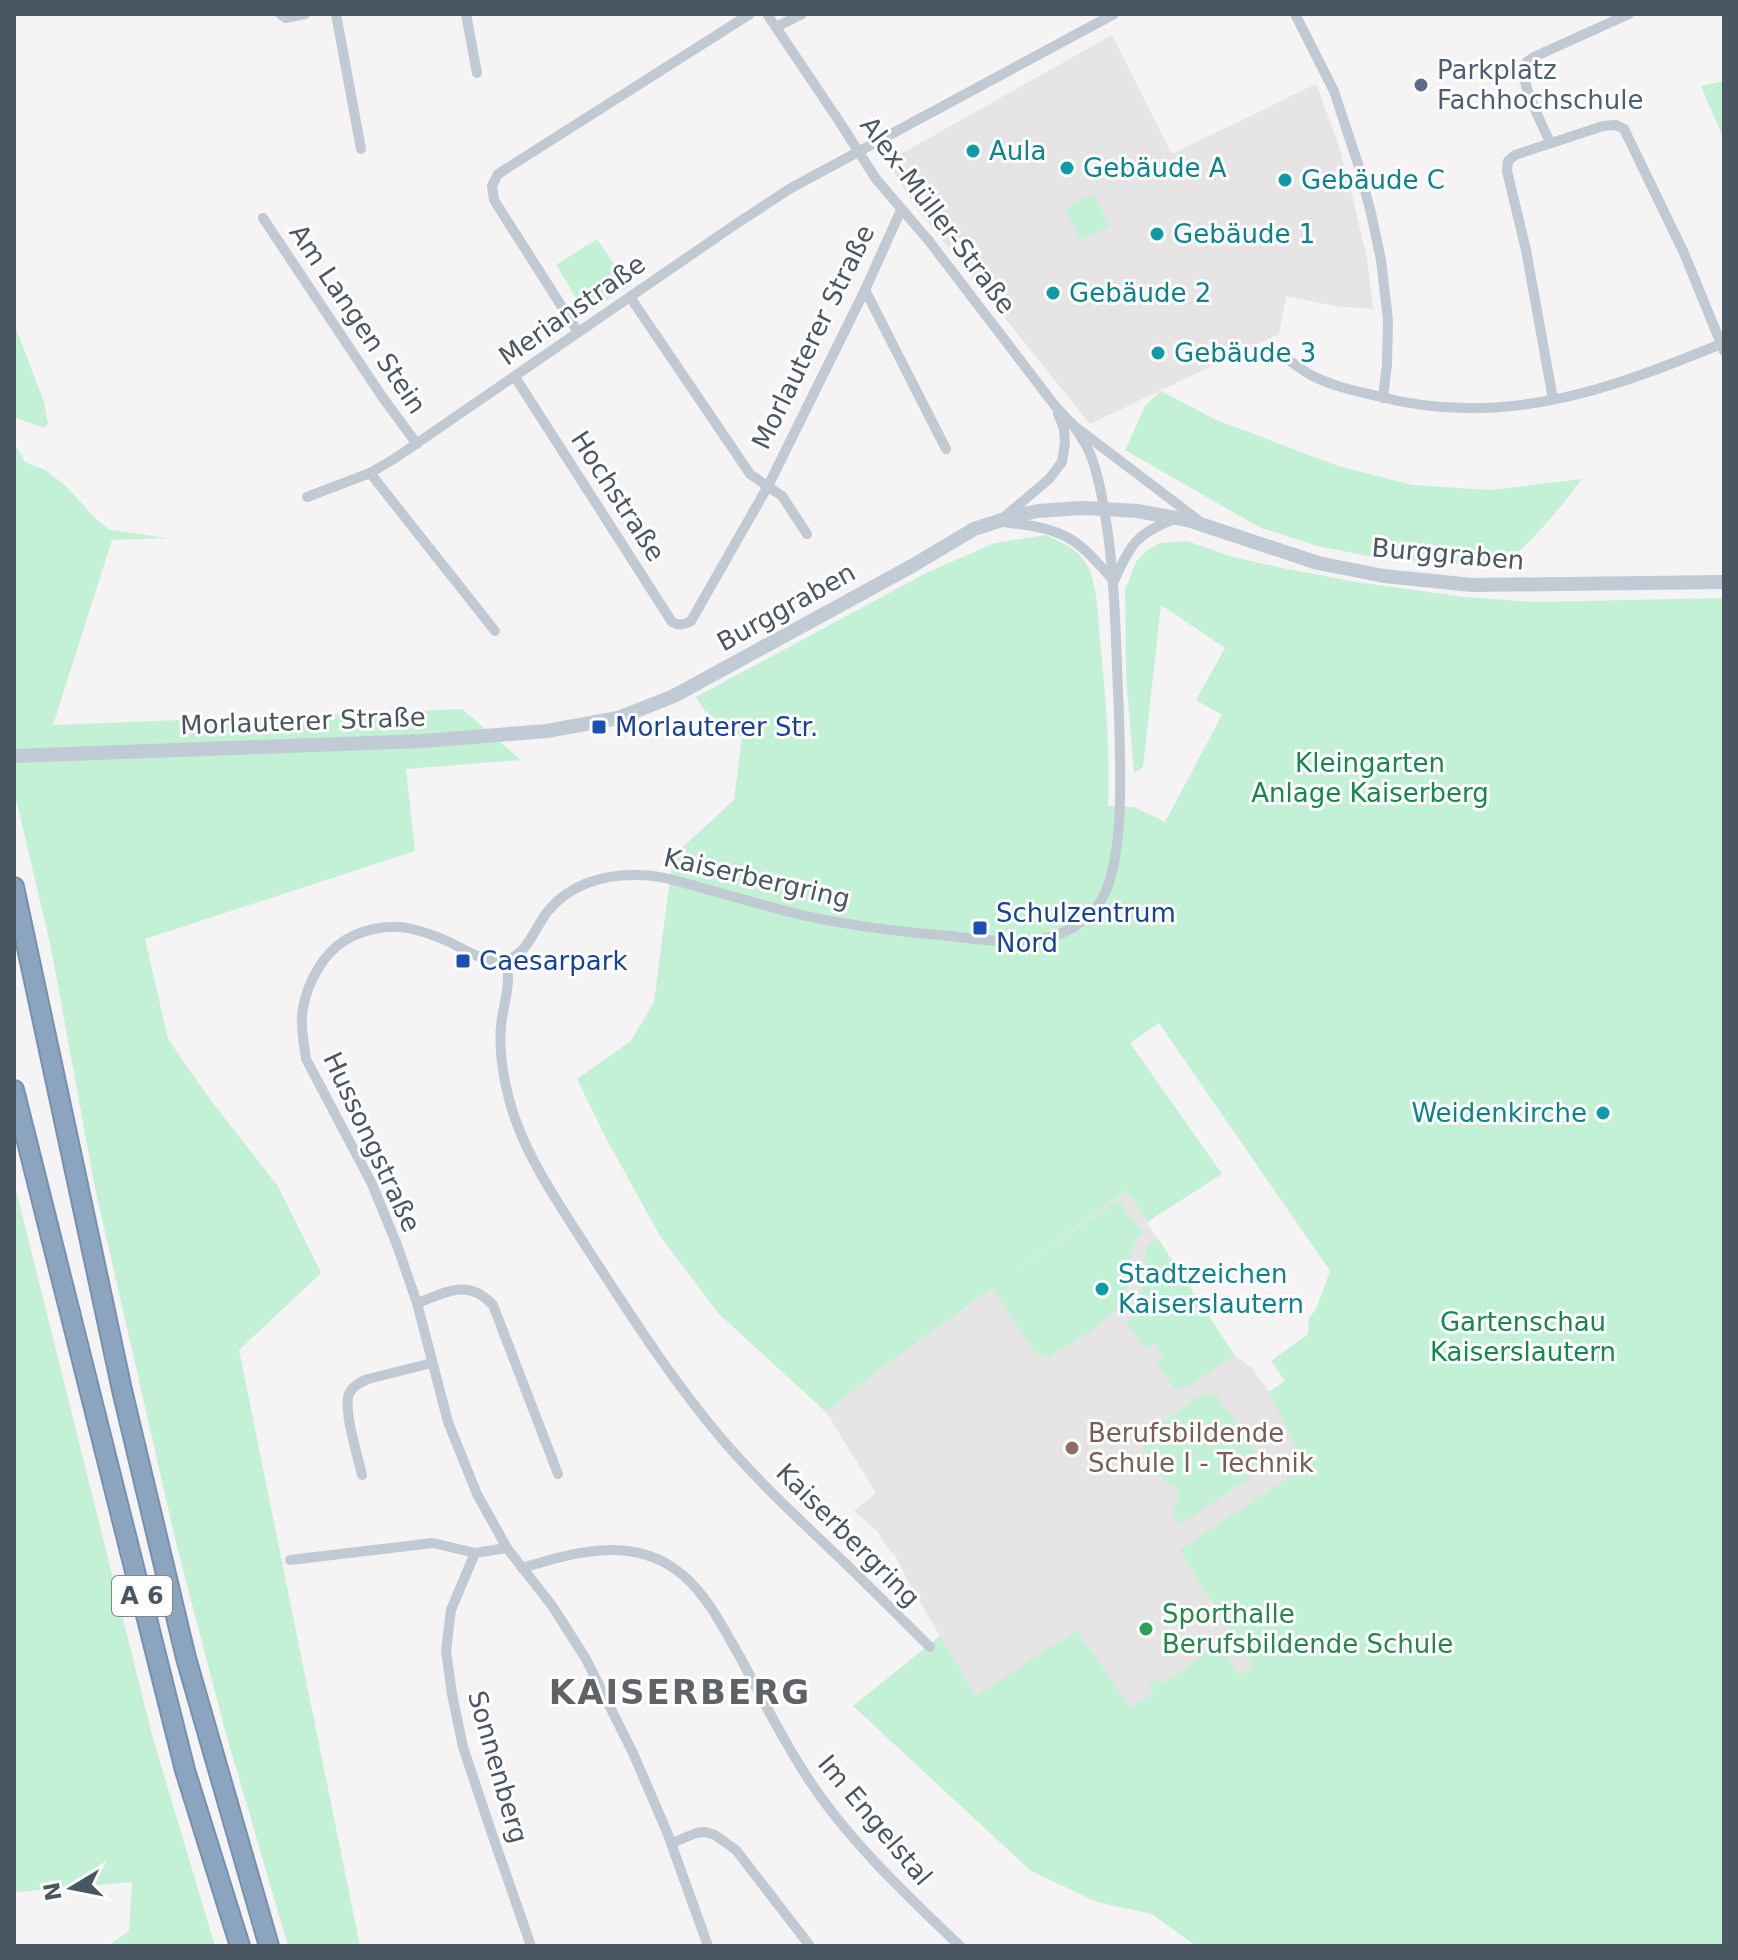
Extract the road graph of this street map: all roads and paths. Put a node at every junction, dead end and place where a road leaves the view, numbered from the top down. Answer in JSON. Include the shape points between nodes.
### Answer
{"nodes":[{"id":1,"x":280,"y":14,"type":"edge"},
{"id":2,"x":305,"y":14,"type":"edge"},
{"id":3,"x":336,"y":14,"type":"edge"},
{"id":4,"x":466,"y":14,"type":"edge"},
{"id":5,"x":750,"y":14,"type":"edge"},
{"id":6,"x":767,"y":14,"type":"edge"},
{"id":7,"x":802,"y":14,"type":"edge"},
{"id":8,"x":1114,"y":14,"type":"edge"},
{"id":9,"x":1295,"y":14,"type":"edge"},
{"id":10,"x":1629,"y":14,"type":"edge"},
{"id":11,"x":776,"y":27,"type":"junction"},
{"id":12,"x":477,"y":73,"type":"dead end"},
{"id":13,"x":1550,"y":142,"type":"junction"},
{"id":14,"x":361,"y":149,"type":"dead end"},
{"id":15,"x":859,"y":152,"type":"junction"},
{"id":16,"x":901,"y":210,"type":"junction"},
{"id":17,"x":263,"y":218,"type":"dead end"},
{"id":18,"x":865,"y":290,"type":"junction"},
{"id":19,"x":630,"y":297,"type":"junction"},
{"id":20,"x":578,"y":332,"type":"junction"},
{"id":21,"x":1723,"y":347,"type":"edge"},
{"id":22,"x":1279,"y":353,"type":"dead end"},
{"id":23,"x":515,"y":377,"type":"junction"},
{"id":24,"x":1383,"y":398,"type":"junction"},
{"id":25,"x":1553,"y":399,"type":"junction"},
{"id":26,"x":1056,"y":407,"type":"junction"},
{"id":27,"x":1073,"y":425,"type":"junction"},
{"id":28,"x":417,"y":444,"type":"junction"},
{"id":29,"x":946,"y":449,"type":"dead end"},
{"id":30,"x":370,"y":473,"type":"junction"},
{"id":31,"x":768,"y":486,"type":"junction"},
{"id":32,"x":307,"y":497,"type":"dead end"},
{"id":33,"x":1104,"y":509,"type":"junction"},
{"id":34,"x":1176,"y":518,"type":"junction"},
{"id":35,"x":999,"y":521,"type":"junction"},
{"id":36,"x":1208,"y":528,"type":"junction"},
{"id":37,"x":807,"y":534,"type":"dead end"},
{"id":38,"x":1114,"y":581,"type":"junction"},
{"id":39,"x":1724,"y":582,"type":"edge"},
{"id":40,"x":691,"y":621,"type":"joint"},
{"id":41,"x":495,"y":631,"type":"dead end"},
{"id":42,"x":592,"y":723,"type":"joint"},
{"id":43,"x":14,"y":756,"type":"edge"},
{"id":44,"x":14,"y":887,"type":"edge"},
{"id":45,"x":506,"y":961,"type":"junction"},
{"id":46,"x":14,"y":1090,"type":"edge"},
{"id":47,"x":417,"y":1303,"type":"junction"},
{"id":48,"x":432,"y":1363,"type":"junction"},
{"id":49,"x":558,"y":1474,"type":"dead end"},
{"id":50,"x":362,"y":1475,"type":"dead end"},
{"id":51,"x":507,"y":1548,"type":"junction"},
{"id":52,"x":475,"y":1553,"type":"junction"},
{"id":53,"x":290,"y":1560,"type":"dead end"},
{"id":54,"x":522,"y":1568,"type":"junction"},
{"id":55,"x":930,"y":1647,"type":"dead end"},
{"id":56,"x":672,"y":1843,"type":"junction"},
{"id":57,"x":240,"y":1946,"type":"edge"},
{"id":58,"x":269,"y":1946,"type":"edge"},
{"id":59,"x":531,"y":1946,"type":"edge"},
{"id":60,"x":708,"y":1946,"type":"edge"},
{"id":61,"x":810,"y":1946,"type":"edge"},
{"id":62,"x":960,"y":1946,"type":"edge"}],
"edges":[{"from":1,"to":2,"type":"street"},
{"from":3,"to":14,"type":"street"},
{"from":4,"to":12,"type":"street"},
{"from":5,"to":20,"type":"street","via":[[498,174],[492,186],[494,200]]},
{"from":6,"to":11,"type":"street","name":"Alex-Müller-Straße"},
{"from":7,"to":11,"type":"street"},
{"from":8,"to":15,"type":"street"},
{"from":9,"to":24,"type":"street","via":[[1334,91],[1371,213],[1388,320]]},
{"from":10,"to":13,"type":"street","via":[[1526,63],[1524,80]]},
{"from":11,"to":15,"type":"street","name":"Alex-Müller-Straße"},
{"from":13,"to":21,"type":"street","via":[[1603,126],[1624,129]]},
{"from":13,"to":25,"type":"street","via":[[1515,155],[1507,171]]},
{"from":15,"to":16,"type":"street","name":"Alex-Müller-Straße"},
{"from":15,"to":19,"type":"street","name":"Merianstraße","via":[[791,188]]},
{"from":16,"to":18,"type":"street","name":"Morlauterer Straße"},
{"from":16,"to":26,"type":"street","name":"Alex-Müller-Straße"},
{"from":17,"to":28,"type":"street","name":"Am Langen Stein"},
{"from":18,"to":29,"type":"street"},
{"from":18,"to":31,"type":"street","name":"Morlauterer Straße"},
{"from":19,"to":20,"type":"street","name":"Merianstraße"},
{"from":19,"to":31,"type":"street","via":[[750,474]]},
{"from":20,"to":23,"type":"street","name":"Merianstraße"},
{"from":21,"to":25,"type":"street"},
{"from":22,"to":24,"type":"street","via":[[1337,387]]},
{"from":23,"to":28,"type":"street","name":"Merianstraße"},
{"from":23,"to":40,"type":"street","name":"Hochstraße","via":[[672,622]]},
{"from":24,"to":25,"type":"street","via":[[1478,407]]},
{"from":26,"to":27,"type":"street","name":"Alex-Müller-Straße"},
{"from":26,"to":35,"type":"street","name":"Burggraben","via":[[1064,429],[1062,462]]},
{"from":27,"to":33,"type":"street","name":"Alex-Müller-Straße","via":[[1091,456]]},
{"from":27,"to":36,"type":"street","name":"Alex-Müller-Straße"},
{"from":28,"to":30,"type":"street","name":"Merianstraße"},
{"from":30,"to":32,"type":"street","name":"Merianstraße"},
{"from":30,"to":41,"type":"street"},
{"from":31,"to":37,"type":"street","name":"Morlauterer Straße","via":[[782,496]]},
{"from":31,"to":40,"type":"street","name":"Morlauterer Straße"},
{"from":33,"to":34,"type":"street","name":"Burggraben"},
{"from":33,"to":35,"type":"street","name":"Burggraben","via":[[1038,511]]},
{"from":33,"to":38,"type":"street","name":"Kaiserbergring"},
{"from":34,"to":36,"type":"street","name":"Burggraben"},
{"from":34,"to":38,"type":"street","via":[[1137,540]]},
{"from":35,"to":38,"type":"street","via":[[1037,526],[1073,541]]},
{"from":35,"to":42,"type":"street","name":"Burggraben","via":[[974,529],[674,696]]},
{"from":36,"to":39,"type":"street","name":"Burggraben","via":[[1318,563],[1384,576],[1472,585]]},
{"from":38,"to":45,"type":"street","name":"Kaiserbergring","via":[[1121,769],[1117,836],[1104,894],[1091,915],[1073,927],[1053,936],[1009,942],[912,933],[807,916],[655,875],[611,875],[578,886],[562,898],[523,949]]},
{"from":42,"to":43,"type":"street","name":"Morlauterer Straße","via":[[423,741]]},
{"from":44,"to":58,"type":"highway","number":"A 6","via":[[122,1390],[186,1658]]},
{"from":45,"to":47,"type":"street","name":"Hussongstraße","via":[[488,960],[410,928],[382,927],[337,946],[305,999],[306,1059],[372,1184]]},
{"from":45,"to":55,"type":"street","name":"Kaiserbergring","via":[[508,988],[501,1028],[509,1098],[519,1131],[559,1204],[704,1417],[814,1535]]},
{"from":46,"to":57,"type":"highway","number":"A 6","via":[[185,1770]]},
{"from":47,"to":48,"type":"street","name":"Hussongstraße"},
{"from":47,"to":49,"type":"street","via":[[470,1289],[493,1305]]},
{"from":48,"to":50,"type":"street","via":[[358,1382],[350,1391],[346,1405]]},
{"from":48,"to":51,"type":"street","name":"Hussongstraße","via":[[466,1469]]},
{"from":51,"to":52,"type":"street"},
{"from":51,"to":54,"type":"street","name":"Hussongstraße"},
{"from":52,"to":53,"type":"street","via":[[433,1543]]},
{"from":52,"to":59,"type":"street","name":"Sonnenberg","via":[[451,1610],[446,1651],[463,1747]]},
{"from":54,"to":56,"type":"street","name":"Hussongstraße","via":[[586,1659]]},
{"from":54,"to":62,"type":"street","name":"Im Engelstal","via":[[592,1551],[625,1549],[674,1569],[718,1618],[802,1770],[828,1805],[874,1861]]},
{"from":56,"to":60,"type":"street","name":"Hussongstraße"},
{"from":56,"to":61,"type":"street","via":[[705,1832],[736,1850]]}]}
